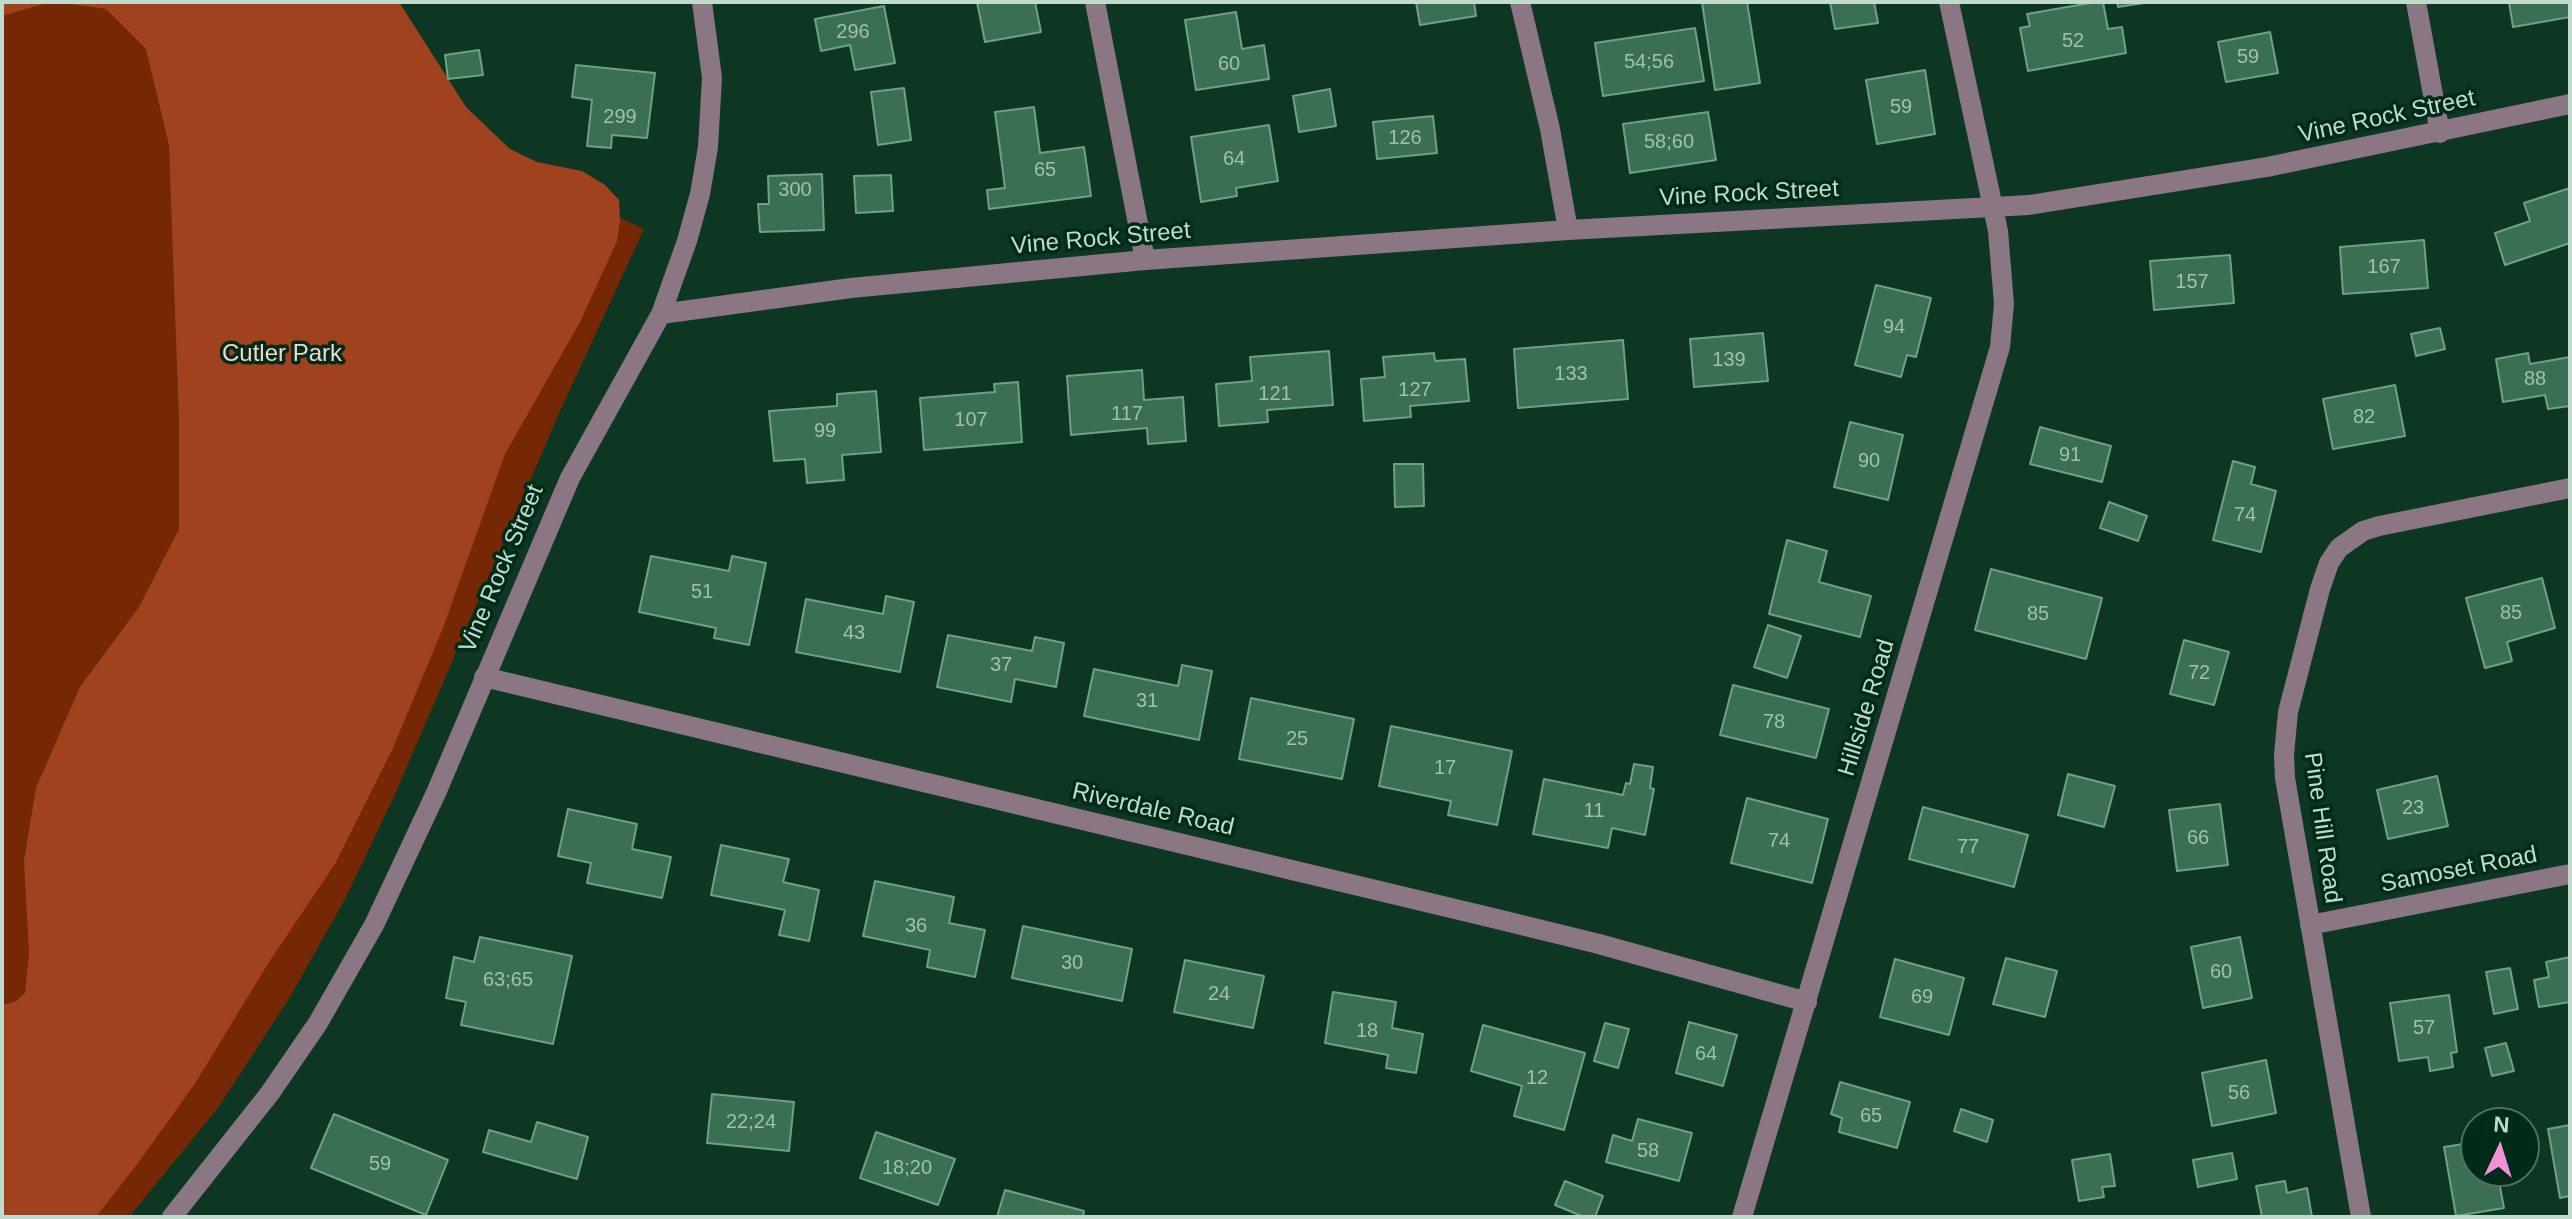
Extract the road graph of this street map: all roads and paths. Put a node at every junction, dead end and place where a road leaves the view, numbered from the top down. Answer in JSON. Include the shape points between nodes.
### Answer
{"nodes":[{"id":1,"x":702,"y":2,"type":"edge"},
{"id":2,"x":1095,"y":2,"type":"edge"},
{"id":3,"x":1520,"y":2,"type":"edge"},
{"id":4,"x":1949,"y":2,"type":"edge"},
{"id":5,"x":2416,"y":2,"type":"edge"},
{"id":6,"x":2570,"y":104,"type":"edge"},
{"id":7,"x":2440,"y":133,"type":"junction"},
{"id":8,"x":1994,"y":208,"type":"junction"},
{"id":9,"x":1568,"y":230,"type":"junction"},
{"id":10,"x":1145,"y":260,"type":"junction"},
{"id":11,"x":661,"y":314,"type":"junction"},
{"id":12,"x":2570,"y":488,"type":"edge"},
{"id":13,"x":484,"y":677,"type":"junction"},
{"id":14,"x":2570,"y":874,"type":"edge"},
{"id":15,"x":2310,"y":925,"type":"junction"},
{"id":16,"x":1807,"y":1002,"type":"junction"},
{"id":17,"x":172,"y":1217,"type":"edge"},
{"id":18,"x":1742,"y":1217,"type":"edge"},
{"id":19,"x":2361,"y":1217,"type":"edge"}],
"edges":[{"from":1,"to":11,"type":"street","via":[[712,78],[708,147],[694,217]]},
{"from":2,"to":10,"type":"street"},
{"from":3,"to":9,"type":"street"},
{"from":4,"to":8,"type":"street","name":"Hillside Road"},
{"from":5,"to":7,"type":"street"},
{"from":6,"to":7,"type":"street","name":"Vine Rock Street"},
{"from":7,"to":8,"type":"street","name":"Vine Rock Street","via":[[2207,178]]},
{"from":8,"to":9,"type":"street","name":"Vine Rock Street"},
{"from":8,"to":16,"type":"street","name":"Hillside Road","via":[[2003,284],[2000,347]]},
{"from":9,"to":10,"type":"street","name":"Vine Rock Street"},
{"from":10,"to":11,"type":"street","name":"Vine Rock Street","via":[[809,293]]},
{"from":11,"to":13,"type":"street","name":"Vine Rock Street","via":[[570,478]]},
{"from":12,"to":15,"type":"street","name":"Pine Hill Road","via":[[2379,526],[2350,539],[2329,563],[2288,712],[2284,755]]},
{"from":13,"to":16,"type":"street","name":"Riverdale Road","via":[[1482,915]]},
{"from":13,"to":17,"type":"street","name":"Vine Rock Street","via":[[374,925],[318,1023]]},
{"from":14,"to":15,"type":"street","name":"Samoset Road"},
{"from":15,"to":19,"type":"street","name":"Pine Hill Road"},
{"from":16,"to":18,"type":"street","name":"Hillside Road"}]}
